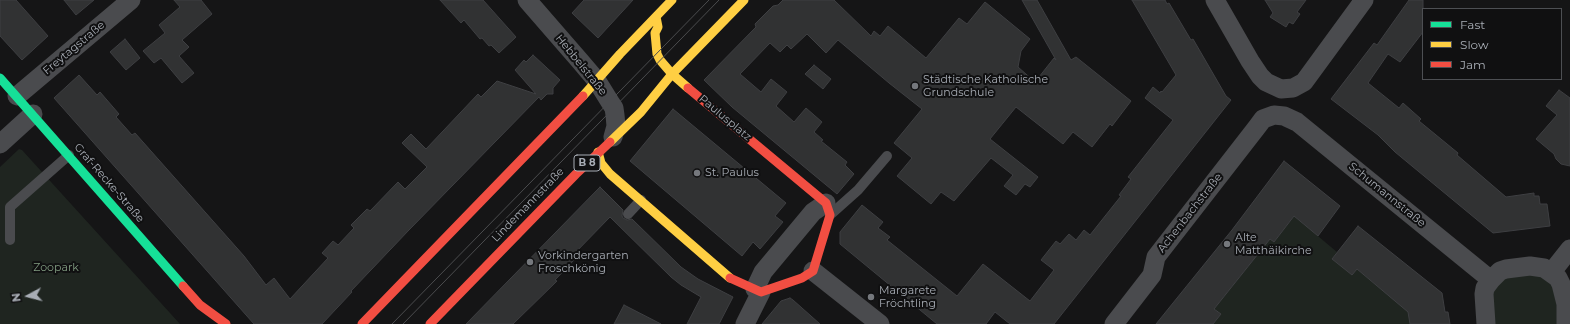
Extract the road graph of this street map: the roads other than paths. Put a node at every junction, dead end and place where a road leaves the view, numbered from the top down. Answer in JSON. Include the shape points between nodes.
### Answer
{"nodes":[{"id":1,"x":131,"y":0,"type":"edge"},
{"id":2,"x":527,"y":0,"type":"edge"},
{"id":3,"x":672,"y":0,"type":"edge"},
{"id":4,"x":744,"y":0,"type":"edge"},
{"id":5,"x":1215,"y":0,"type":"edge"},
{"id":6,"x":1364,"y":0,"type":"edge"},
{"id":7,"x":656,"y":17,"type":"junction"},
{"id":8,"x":672,"y":74,"type":"junction"},
{"id":9,"x":0,"y":78,"type":"edge"},
{"id":10,"x":597,"y":81,"type":"junction"},
{"id":11,"x":17,"y":96,"type":"junction"},
{"id":12,"x":33,"y":114,"type":"junction"},
{"id":13,"x":1280,"y":115,"type":"joint"},
{"id":14,"x":613,"y":137,"type":"junction"},
{"id":15,"x":0,"y":144,"type":"edge"},
{"id":16,"x":598,"y":152,"type":"junction"},
{"id":17,"x":69,"y":155,"type":"junction"},
{"id":18,"x":887,"y":156,"type":"dead end"},
{"id":19,"x":641,"y":200,"type":"junction"},
{"id":20,"x":828,"y":209,"type":"junction"},
{"id":21,"x":628,"y":214,"type":"dead end"},
{"id":22,"x":10,"y":240,"type":"dead end"},
{"id":23,"x":1570,"y":249,"type":"edge"},
{"id":24,"x":813,"y":271,"type":"junction"},
{"id":25,"x":1551,"y":272,"type":"junction"},
{"id":26,"x":1490,"y":280,"type":"junction"},
{"id":27,"x":758,"y":291,"type":"junction"},
{"id":28,"x":200,"y":305,"type":"junction"},
{"id":29,"x":207,"y":324,"type":"edge"},
{"id":30,"x":226,"y":324,"type":"edge"},
{"id":31,"x":362,"y":324,"type":"edge"},
{"id":32,"x":430,"y":324,"type":"edge"},
{"id":33,"x":745,"y":324,"type":"edge"},
{"id":34,"x":880,"y":324,"type":"edge"},
{"id":35,"x":1114,"y":324,"type":"edge"},
{"id":36,"x":1486,"y":324,"type":"edge"},
{"id":37,"x":1566,"y":324,"type":"edge"}],
"edges":[{"from":1,"to":11,"type":"street","name":"Freytagstraße"},
{"from":2,"to":10,"type":"street","name":"Hebbelstraße"},
{"from":3,"to":7,"type":"street"},
{"from":4,"to":8,"type":"street","name":"Lindemannstraße","number":"B 8"},
{"from":5,"to":6,"type":"street","via":[[1260,76],[1281,89],[1293,88],[1304,82]]},
{"from":7,"to":8,"type":"street","name":"Paulusplatz","via":[[657,54]]},
{"from":7,"to":10,"type":"street"},
{"from":8,"to":14,"type":"street","name":"Lindemannstraße","number":"B 8","via":[[641,112]]},
{"from":8,"to":20,"type":"street","name":"Paulusplatz"},
{"from":9,"to":11,"type":"street","name":"Graf-Recke-Straße"},
{"from":10,"to":14,"type":"street","name":"Hebbelstraße","via":[[614,108],[616,126]]},
{"from":10,"to":31,"type":"street"},
{"from":11,"to":12,"type":"street","name":"Graf-Recke-Straße"},
{"from":12,"to":15,"type":"street"},
{"from":12,"to":17,"type":"street","name":"Graf-Recke-Straße"},
{"from":13,"to":26,"type":"street","name":"Schumannstraße","via":[[1297,122]]},
{"from":13,"to":35,"type":"street","name":"Achenbachstraße","via":[[1263,119],[1156,257],[1152,275]]},
{"from":14,"to":16,"type":"street","name":"Lindemannstraße","number":"B 8"},
{"from":16,"to":19,"type":"street","via":[[601,162],[610,174]]},
{"from":16,"to":32,"type":"street","name":"Lindemannstraße","number":"B 8"},
{"from":17,"to":22,"type":"lane","via":[[10,207]]},
{"from":17,"to":28,"type":"street","name":"Graf-Recke-Straße"},
{"from":18,"to":20,"type":"lane","via":[[858,190]]},
{"from":19,"to":21,"type":"lane"},
{"from":19,"to":27,"type":"street","via":[[728,276]]},
{"from":20,"to":24,"type":"street"},
{"from":20,"to":27,"type":"street","via":[[812,212],[763,272]]},
{"from":23,"to":25,"type":"street"},
{"from":24,"to":27,"type":"street","via":[[802,278]]},
{"from":24,"to":34,"type":"street"},
{"from":25,"to":26,"type":"street","via":[[1538,266],[1521,267],[1500,271]]},
{"from":25,"to":37,"type":"street","via":[[1561,284],[1566,304]]},
{"from":26,"to":36,"type":"street","via":[[1484,294]]},
{"from":27,"to":33,"type":"street"},
{"from":28,"to":29,"type":"street","name":"Graf-Recke-Straße"},
{"from":28,"to":30,"type":"street","name":"Graf-Recke-Straße"}]}
